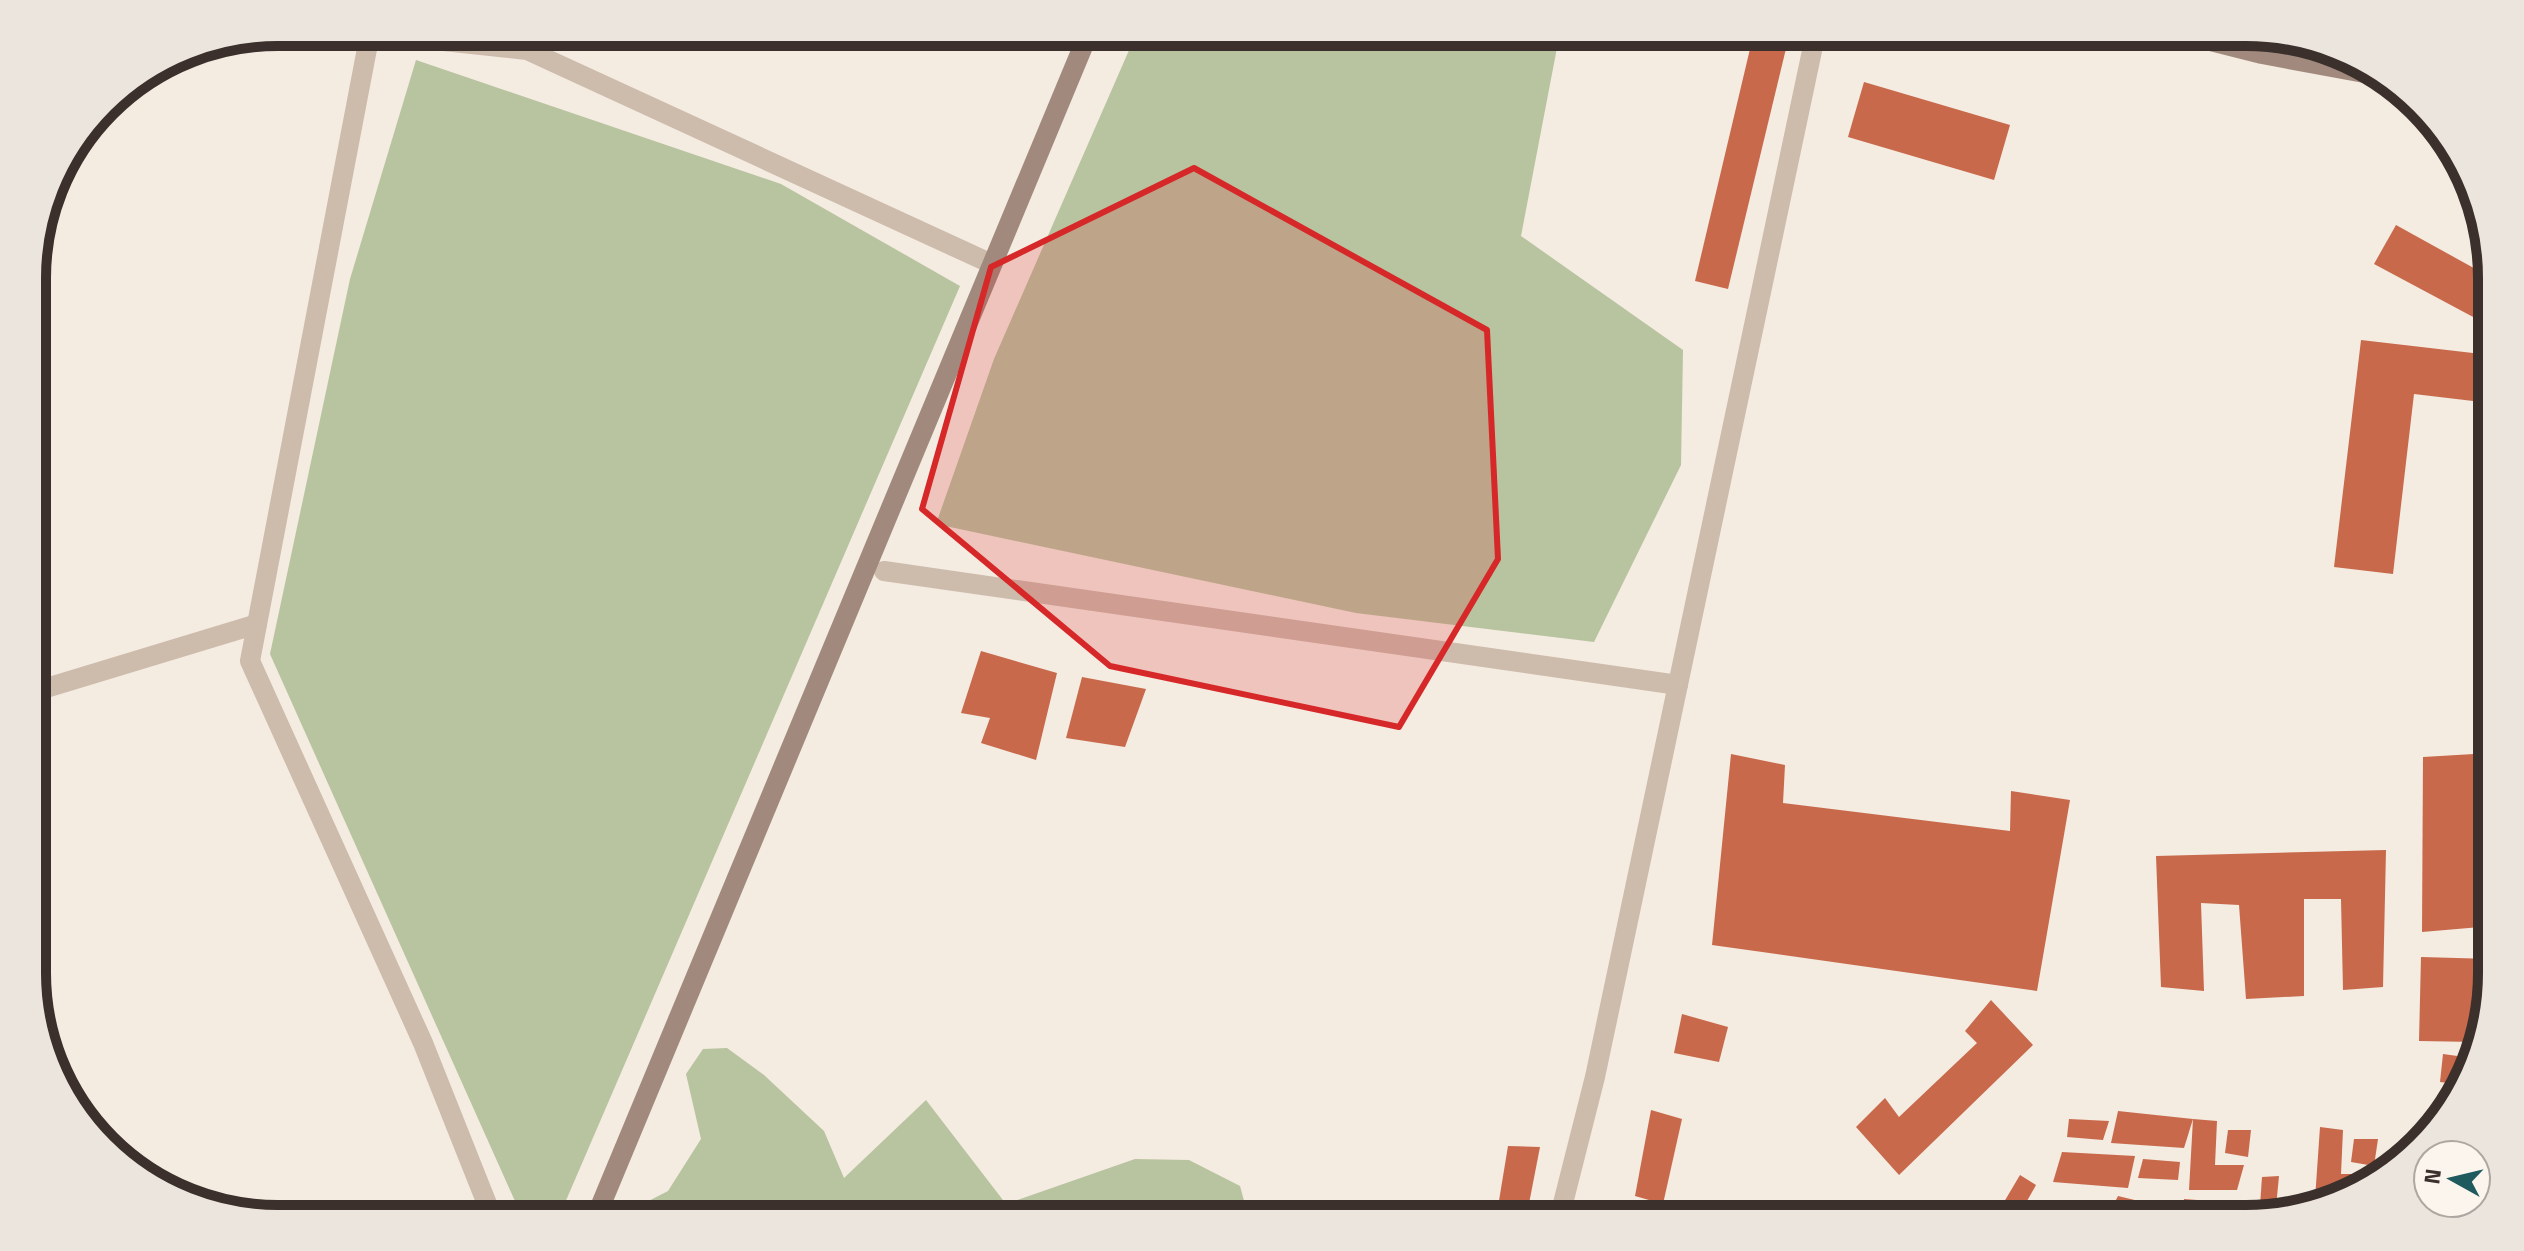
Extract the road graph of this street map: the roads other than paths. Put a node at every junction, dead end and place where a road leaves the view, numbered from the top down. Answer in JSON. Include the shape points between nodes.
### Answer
{"nodes":[{"id":1,"x":365,"y":46,"type":"edge"},
{"id":2,"x":540,"y":46,"type":"edge"},
{"id":3,"x":1083,"y":46,"type":"edge"},
{"id":4,"x":1813,"y":46,"type":"edge"},
{"id":5,"x":2230,"y":46,"type":"edge"},
{"id":6,"x":2349,"y":70,"type":"edge"},
{"id":7,"x":992,"y":264,"type":"junction"},
{"id":8,"x":884,"y":571,"type":"dead end"},
{"id":9,"x":257,"y":624,"type":"junction"},
{"id":10,"x":1678,"y":685,"type":"junction"},
{"id":11,"x":46,"y":688,"type":"edge"},
{"id":12,"x":487,"y":1205,"type":"edge"},
{"id":13,"x":601,"y":1205,"type":"edge"},
{"id":14,"x":1563,"y":1205,"type":"edge"}],
"edges":[{"from":1,"to":9,"type":"street"},
{"from":2,"to":7,"type":"street"},
{"from":3,"to":7,"type":"street"},
{"from":4,"to":10,"type":"street"},
{"from":5,"to":6,"type":"street"},
{"from":7,"to":13,"type":"street"},
{"from":8,"to":10,"type":"street"},
{"from":9,"to":11,"type":"street"},
{"from":9,"to":12,"type":"street","via":[[250,661],[423,1043]]},
{"from":10,"to":14,"type":"street"}]}
